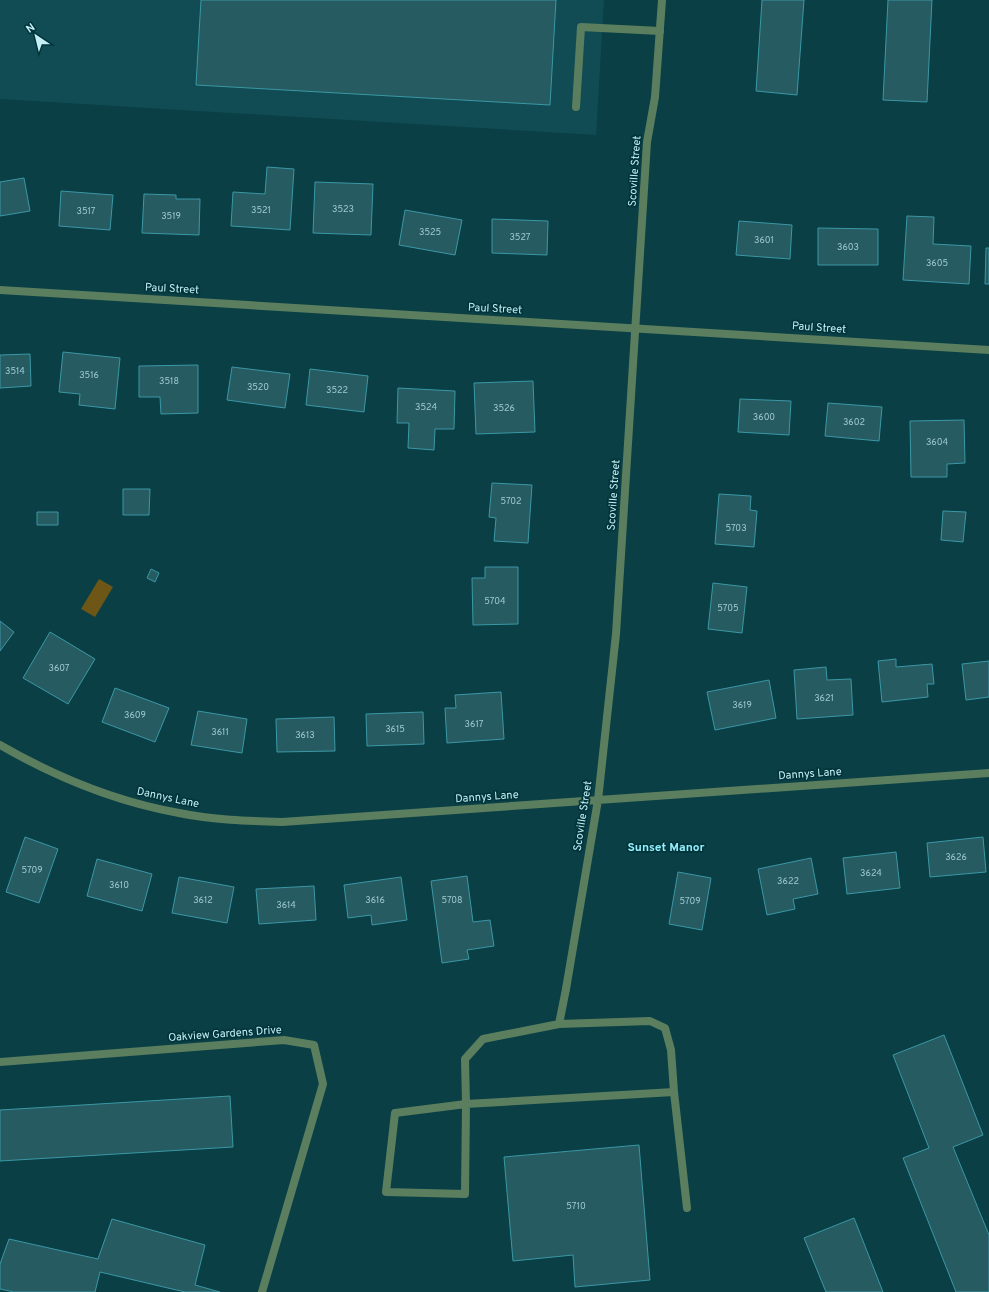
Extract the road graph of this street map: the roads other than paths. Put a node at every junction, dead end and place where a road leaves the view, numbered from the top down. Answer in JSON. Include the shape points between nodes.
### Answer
{"nodes":[{"id":1,"x":662,"y":0,"type":"edge"},
{"id":2,"x":660,"y":31,"type":"junction"},
{"id":3,"x":576,"y":107,"type":"dead end"},
{"id":4,"x":0,"y":290,"type":"edge"},
{"id":5,"x":636,"y":328,"type":"junction"},
{"id":6,"x":989,"y":350,"type":"edge"},
{"id":7,"x":0,"y":745,"type":"edge"},
{"id":8,"x":989,"y":773,"type":"edge"},
{"id":9,"x":598,"y":800,"type":"junction"},
{"id":10,"x":559,"y":1024,"type":"junction"},
{"id":11,"x":0,"y":1062,"type":"edge"},
{"id":12,"x":674,"y":1092,"type":"junction"},
{"id":13,"x":466,"y":1104,"type":"junction"},
{"id":14,"x":687,"y":1208,"type":"dead end"},
{"id":15,"x":262,"y":1292,"type":"edge"}],
"edges":[{"from":1,"to":2,"type":"street","name":"Scoville Street"},
{"from":2,"to":3,"type":"street","via":[[581,27]]},
{"from":2,"to":5,"type":"street","name":"Scoville Street","via":[[655,97],[647,142]]},
{"from":4,"to":5,"type":"street","name":"Paul Street"},
{"from":5,"to":6,"type":"street","name":"Paul Street"},
{"from":5,"to":9,"type":"street","name":"Scoville Street","via":[[616,634]]},
{"from":7,"to":9,"type":"street","name":"Dannys Lane","via":[[77,782],[124,800],[178,813],[230,820],[282,822]]},
{"from":8,"to":9,"type":"street","name":"Dannys Lane"},
{"from":9,"to":10,"type":"street","name":"Scoville Street"},
{"from":10,"to":12,"type":"street","via":[[650,1021],[665,1028],[672,1050]]},
{"from":10,"to":13,"type":"street","via":[[483,1039],[465,1059]]},
{"from":11,"to":15,"type":"street","name":"Oakview Gardens Drive","via":[[284,1040],[314,1045],[323,1084]]},
{"from":12,"to":13,"type":"street"},
{"from":12,"to":14,"type":"street"},
{"from":13,"to":13,"type":"street","via":[[395,1113],[386,1192],[465,1194]]}]}
